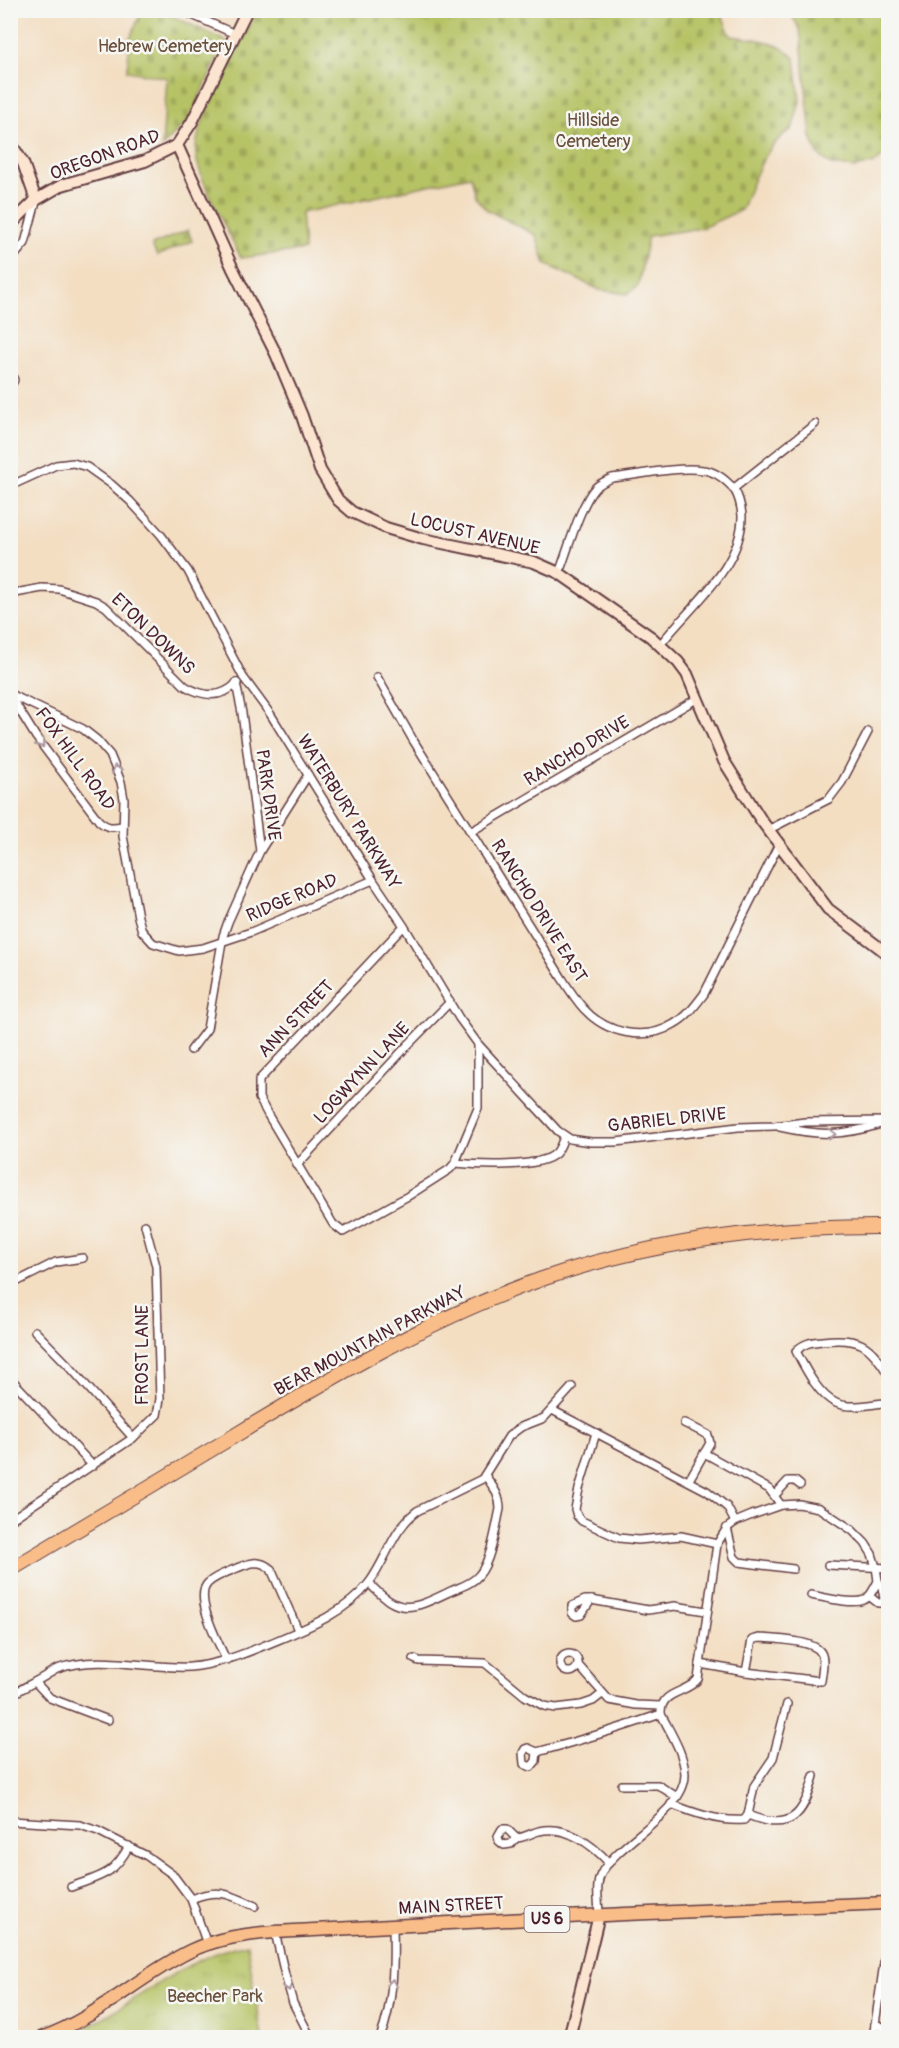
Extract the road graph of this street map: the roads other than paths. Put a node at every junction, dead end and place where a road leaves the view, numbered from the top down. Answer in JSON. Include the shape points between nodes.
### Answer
{"nodes":[{"id":1,"x":182,"y":10,"type":"edge"},
{"id":2,"x":247,"y":10,"type":"edge"},
{"id":3,"x":235,"y":34,"type":"junction"},
{"id":4,"x":10,"y":142,"type":"edge"},
{"id":5,"x":177,"y":145,"type":"junction"},
{"id":6,"x":36,"y":200,"type":"junction"},
{"id":7,"x":10,"y":225,"type":"edge"},
{"id":8,"x":10,"y":261,"type":"edge"},
{"id":9,"x":10,"y":370,"type":"edge"},
{"id":10,"x":10,"y":387,"type":"edge"},
{"id":11,"x":815,"y":424,"type":"dead end"},
{"id":12,"x":10,"y":486,"type":"edge"},
{"id":13,"x":733,"y":489,"type":"junction"},
{"id":14,"x":559,"y":573,"type":"junction"},
{"id":15,"x":10,"y":594,"type":"edge"},
{"id":16,"x":660,"y":645,"type":"junction"},
{"id":17,"x":243,"y":676,"type":"junction"},
{"id":18,"x":377,"y":677,"type":"dead end"},
{"id":19,"x":236,"y":683,"type":"junction"},
{"id":20,"x":10,"y":695,"type":"edge"},
{"id":21,"x":698,"y":698,"type":"junction"},
{"id":22,"x":868,"y":732,"type":"dead end"},
{"id":23,"x":308,"y":775,"type":"junction"},
{"id":24,"x":122,"y":826,"type":"junction"},
{"id":25,"x":768,"y":830,"type":"junction"},
{"id":26,"x":472,"y":831,"type":"junction"},
{"id":27,"x":779,"y":844,"type":"junction"},
{"id":28,"x":260,"y":851,"type":"junction"},
{"id":29,"x":373,"y":880,"type":"junction"},
{"id":30,"x":404,"y":926,"type":"junction"},
{"id":31,"x":222,"y":942,"type":"junction"},
{"id":32,"x":888,"y":954,"type":"edge"},
{"id":33,"x":450,"y":1002,"type":"junction"},
{"id":34,"x":478,"y":1044,"type":"junction"},
{"id":35,"x":192,"y":1050,"type":"dead end"},
{"id":36,"x":888,"y":1121,"type":"edge"},
{"id":37,"x":774,"y":1126,"type":"junction"},
{"id":38,"x":564,"y":1137,"type":"junction"},
{"id":39,"x":455,"y":1163,"type":"junction"},
{"id":40,"x":297,"y":1165,"type":"junction"},
{"id":41,"x":888,"y":1219,"type":"edge"},
{"id":42,"x":145,"y":1225,"type":"dead end"},
{"id":43,"x":888,"y":1227,"type":"edge"},
{"id":44,"x":83,"y":1258,"type":"dead end"},
{"id":45,"x":10,"y":1285,"type":"edge"},
{"id":46,"x":35,"y":1331,"type":"dead end"},
{"id":47,"x":888,"y":1374,"type":"edge"},
{"id":48,"x":10,"y":1378,"type":"edge"},
{"id":49,"x":572,"y":1387,"type":"dead end"},
{"id":50,"x":888,"y":1403,"type":"edge"},
{"id":51,"x":552,"y":1410,"type":"junction"},
{"id":52,"x":684,"y":1423,"type":"dead end"},
{"id":53,"x":596,"y":1433,"type":"junction"},
{"id":54,"x":134,"y":1438,"type":"junction"},
{"id":55,"x":704,"y":1453,"type":"junction"},
{"id":56,"x":93,"y":1466,"type":"junction"},
{"id":57,"x":485,"y":1475,"type":"junction"},
{"id":58,"x":689,"y":1480,"type":"junction"},
{"id":59,"x":800,"y":1485,"type":"dead end"},
{"id":60,"x":775,"y":1495,"type":"junction"},
{"id":61,"x":781,"y":1505,"type":"junction"},
{"id":62,"x":10,"y":1520,"type":"edge"},
{"id":63,"x":735,"y":1522,"type":"junction"},
{"id":64,"x":728,"y":1528,"type":"junction"},
{"id":65,"x":717,"y":1544,"type":"junction"},
{"id":66,"x":10,"y":1561,"type":"edge"},
{"id":67,"x":828,"y":1565,"type":"dead end"},
{"id":68,"x":876,"y":1567,"type":"junction"},
{"id":69,"x":888,"y":1568,"type":"edge"},
{"id":70,"x":793,"y":1569,"type":"dead end"},
{"id":71,"x":10,"y":1570,"type":"edge"},
{"id":72,"x":878,"y":1581,"type":"junction"},
{"id":73,"x":369,"y":1583,"type":"junction"},
{"id":74,"x":811,"y":1595,"type":"dead end"},
{"id":75,"x":869,"y":1596,"type":"junction"},
{"id":76,"x":591,"y":1600,"type":"dead end"},
{"id":77,"x":706,"y":1611,"type":"junction"},
{"id":78,"x":298,"y":1630,"type":"junction"},
{"id":79,"x":414,"y":1659,"type":"dead end"},
{"id":80,"x":226,"y":1660,"type":"junction"},
{"id":81,"x":700,"y":1664,"type":"junction"},
{"id":82,"x":579,"y":1666,"type":"dead end"},
{"id":83,"x":746,"y":1672,"type":"junction"},
{"id":84,"x":36,"y":1682,"type":"junction"},
{"id":85,"x":602,"y":1694,"type":"junction"},
{"id":86,"x":10,"y":1697,"type":"edge"},
{"id":87,"x":787,"y":1704,"type":"dead end"},
{"id":88,"x":661,"y":1706,"type":"junction"},
{"id":89,"x":661,"y":1714,"type":"junction"},
{"id":90,"x":108,"y":1720,"type":"dead end"},
{"id":91,"x":537,"y":1752,"type":"dead end"},
{"id":92,"x":814,"y":1776,"type":"dead end"},
{"id":93,"x":622,"y":1785,"type":"dead end"},
{"id":94,"x":677,"y":1797,"type":"junction"},
{"id":95,"x":671,"y":1804,"type":"junction"},
{"id":96,"x":748,"y":1815,"type":"junction"},
{"id":97,"x":10,"y":1821,"type":"edge"},
{"id":98,"x":516,"y":1838,"type":"dead end"},
{"id":99,"x":129,"y":1846,"type":"junction"},
{"id":100,"x":609,"y":1863,"type":"junction"},
{"id":101,"x":70,"y":1887,"type":"dead end"},
{"id":102,"x":191,"y":1899,"type":"junction"},
{"id":103,"x":888,"y":1903,"type":"edge"},
{"id":104,"x":255,"y":1906,"type":"dead end"},
{"id":105,"x":599,"y":1916,"type":"junction"},
{"id":106,"x":393,"y":1926,"type":"junction"},
{"id":107,"x":275,"y":1932,"type":"junction"},
{"id":108,"x":888,"y":1936,"type":"edge"},
{"id":109,"x":207,"y":1944,"type":"junction"},
{"id":110,"x":888,"y":1994,"type":"edge"},
{"id":111,"x":879,"y":1998,"type":"junction"},
{"id":112,"x":875,"y":2024,"type":"junction"},
{"id":113,"x":888,"y":2029,"type":"edge"},
{"id":114,"x":41,"y":2037,"type":"edge"},
{"id":115,"x":311,"y":2037,"type":"edge"},
{"id":116,"x":381,"y":2037,"type":"edge"},
{"id":117,"x":569,"y":2037,"type":"edge"},
{"id":118,"x":873,"y":2037,"type":"edge"}],
"edges":[{"from":1,"to":3,"type":"street"},
{"from":2,"to":3,"type":"street","name":"OREGON ROAD"},
{"from":3,"to":5,"type":"street","name":"OREGON ROAD"},
{"from":4,"to":6,"type":"street","via":[[23,163]]},
{"from":5,"to":6,"type":"street","name":"OREGON ROAD","via":[[145,161],[62,185]]},
{"from":5,"to":14,"type":"street","name":"LOCUST AVENUE","via":[[276,354],[320,470],[338,500],[352,512],[386,528],[534,562]]},
{"from":6,"to":7,"type":"street","name":"OREGON ROAD"},
{"from":6,"to":8,"type":"street","via":[[25,243]]},
{"from":9,"to":10,"type":"street","via":[[14,380]]},
{"from":11,"to":13,"type":"street"},
{"from":12,"to":17,"type":"street","name":"WATERBURY PARKWAY","via":[[65,463],[87,467],[111,484],[161,535],[188,571]]},
{"from":13,"to":14,"type":"street","via":[[713,472],[690,469],[603,482],[588,499]]},
{"from":13,"to":16,"type":"street","via":[[741,510],[741,536],[715,582]]},
{"from":14,"to":16,"type":"street","name":"LOCUST AVENUE"},
{"from":15,"to":19,"type":"street","name":"ETON DOWNS","via":[[42,588],[87,597],[106,607],[185,686],[208,696],[230,690]]},
{"from":16,"to":21,"type":"street","name":"LOCUST AVENUE","via":[[682,668]]},
{"from":17,"to":19,"type":"street"},
{"from":17,"to":23,"type":"street","name":"WATERBURY PARKWAY"},
{"from":18,"to":26,"type":"street","name":"RANCHO DRIVE EAST"},
{"from":19,"to":28,"type":"street","name":"PARK DRIVE"},
{"from":20,"to":24,"type":"street","name":"FOX HILL ROAD","one_way":true,"via":[[99,821],[105,827]]},
{"from":24,"to":20,"type":"street","name":"FOX HILL ROAD","one_way":true,"via":[[121,782],[103,745],[83,729]]},
{"from":21,"to":25,"type":"street","name":"LOCUST AVENUE","via":[[724,761]]},
{"from":21,"to":26,"type":"street","name":"RANCHO DRIVE"},
{"from":22,"to":25,"type":"street","via":[[829,799]]},
{"from":23,"to":28,"type":"street"},
{"from":23,"to":29,"type":"street","name":"WATERBURY PARKWAY"},
{"from":24,"to":31,"type":"street","name":"FOX HILL ROAD","via":[[138,917],[147,938],[153,944],[179,951]]},
{"from":25,"to":27,"type":"street","name":"LOCUST AVENUE"},
{"from":26,"to":27,"type":"street","name":"RANCHO DRIVE EAST","via":[[585,1010],[619,1032],[640,1034],[673,1025],[704,994]]},
{"from":27,"to":32,"type":"street","name":"LOCUST AVENUE","via":[[828,909]]},
{"from":28,"to":31,"type":"street","name":"PARK DRIVE"},
{"from":29,"to":30,"type":"street","name":"WATERBURY PARKWAY"},
{"from":29,"to":31,"type":"street","name":"RIDGE ROAD"},
{"from":30,"to":33,"type":"street","name":"WATERBURY PARKWAY"},
{"from":30,"to":40,"type":"street","name":"ANN STREET","via":[[259,1080],[259,1098]]},
{"from":31,"to":35,"type":"street","name":"PARK DRIVE","via":[[207,1029]]},
{"from":33,"to":34,"type":"street","name":"WATERBURY PARKWAY"},
{"from":33,"to":40,"type":"street","name":"LOGWYNN LANE"},
{"from":34,"to":38,"type":"street","name":"WATERBURY PARKWAY"},
{"from":34,"to":39,"type":"street","via":[[478,1108]]},
{"from":36,"to":37,"type":"street","name":"GABRIEL DRIVE"},
{"from":37,"to":36,"type":"street","name":"GABRIEL DRIVE","one_way":true,"via":[[833,1135]]},
{"from":37,"to":38,"type":"street","name":"GABRIEL DRIVE","via":[[616,1142]]},
{"from":38,"to":39,"type":"street","via":[[557,1153],[542,1160],[483,1166]]},
{"from":39,"to":40,"type":"street","name":"ANN STREET","via":[[408,1196],[346,1231],[333,1224]]},
{"from":41,"to":66,"type":"highway","name":"BEAR MOUNTAIN PARKWAY","via":[[777,1224],[677,1237],[578,1259],[516,1280],[444,1311],[336,1368]]},
{"from":42,"to":54,"type":"street","name":"FROST LANE","via":[[156,1266],[160,1399],[157,1414]]},
{"from":43,"to":71,"type":"highway","name":"BEAR MOUNTAIN PARKWAY","via":[[782,1232],[694,1242],[574,1268],[512,1290],[351,1367]]},
{"from":44,"to":45,"type":"street","via":[[56,1262]]},
{"from":46,"to":54,"type":"street"},
{"from":47,"to":50,"type":"street","via":[[877,1356],[855,1341],[814,1342],[796,1351],[819,1388],[837,1404]]},
{"from":48,"to":56,"type":"street"},
{"from":49,"to":51,"type":"street"},
{"from":51,"to":53,"type":"street"},
{"from":51,"to":57,"type":"street","via":[[509,1436]]},
{"from":52,"to":55,"type":"street","via":[[708,1435],[710,1443]]},
{"from":53,"to":58,"type":"street"},
{"from":53,"to":65,"type":"street","via":[[575,1509],[582,1521],[619,1538],[681,1536]]},
{"from":54,"to":56,"type":"street","name":"FROST LANE"},
{"from":55,"to":58,"type":"street"},
{"from":55,"to":60,"type":"street"},
{"from":56,"to":62,"type":"street","name":"FROST LANE"},
{"from":57,"to":73,"type":"street","via":[[408,1518]]},
{"from":57,"to":73,"type":"street","via":[[497,1492],[500,1509],[484,1567],[475,1579],[435,1599],[407,1607],[393,1604]]},
{"from":58,"to":63,"type":"street","via":[[721,1500]]},
{"from":59,"to":60,"type":"street","via":[[788,1481]]},
{"from":60,"to":61,"type":"street"},
{"from":61,"to":63,"type":"street"},
{"from":61,"to":68,"type":"street","via":[[809,1505],[840,1521],[865,1543]]},
{"from":63,"to":64,"type":"street"},
{"from":64,"to":65,"type":"street"},
{"from":64,"to":70,"type":"street","via":[[734,1557],[739,1562]]},
{"from":65,"to":77,"type":"street"},
{"from":67,"to":68,"type":"street"},
{"from":68,"to":69,"type":"street"},
{"from":68,"to":72,"type":"street"},
{"from":72,"to":75,"type":"street"},
{"from":72,"to":75,"type":"street","via":[[882,1603],[875,1603]]},
{"from":73,"to":78,"type":"street","via":[[346,1606]]},
{"from":74,"to":75,"type":"street","via":[[857,1600]]},
{"from":76,"to":77,"type":"street","via":[[648,1610],[675,1606]]},
{"from":77,"to":81,"type":"street"},
{"from":78,"to":80,"type":"street"},
{"from":78,"to":80,"type":"street","via":[[271,1569],[257,1562],[240,1567],[211,1580],[202,1593]]},
{"from":79,"to":85,"type":"street","via":[[485,1663],[525,1696],[544,1706],[581,1705]]},
{"from":80,"to":84,"type":"street","via":[[188,1667],[89,1663],[56,1669]]},
{"from":81,"to":83,"type":"street"},
{"from":81,"to":88,"type":"street","via":[[694,1685],[670,1694]]},
{"from":82,"to":85,"type":"street"},
{"from":83,"to":83,"type":"street","via":[[821,1681],[823,1656],[810,1643],[759,1638],[752,1640]]},
{"from":84,"to":86,"type":"street"},
{"from":84,"to":90,"type":"street","via":[[50,1698]]},
{"from":85,"to":88,"type":"street","via":[[609,1700]]},
{"from":87,"to":96,"type":"street","via":[[773,1758],[754,1786]]},
{"from":88,"to":89,"type":"street"},
{"from":89,"to":91,"type":"street"},
{"from":89,"to":94,"type":"street","via":[[683,1763],[684,1784]]},
{"from":92,"to":96,"type":"street","via":[[806,1803],[786,1821]]},
{"from":93,"to":94,"type":"street","via":[[658,1785]]},
{"from":94,"to":95,"type":"street"},
{"from":95,"to":96,"type":"street","via":[[723,1820],[744,1820]]},
{"from":95,"to":100,"type":"street"},
{"from":97,"to":99,"type":"street","via":[[80,1825]]},
{"from":98,"to":100,"type":"street","via":[[539,1831],[562,1831],[585,1842]]},
{"from":99,"to":101,"type":"street","via":[[109,1872]]},
{"from":99,"to":102,"type":"street","via":[[173,1875]]},
{"from":100,"to":105,"type":"street","via":[[599,1880]]},
{"from":102,"to":104,"type":"street","via":[[220,1892]]},
{"from":102,"to":109,"type":"street"},
{"from":103,"to":105,"type":"main road","name":"MAIN STREET","number":"US 6"},
{"from":105,"to":106,"type":"main road","name":"MAIN STREET","number":"US 6"},
{"from":105,"to":117,"type":"street"},
{"from":106,"to":107,"type":"main road","name":"MAIN STREET","number":"US 6"},
{"from":116,"to":106,"type":"street","one_way":true,"via":[[392,1983]]},
{"from":107,"to":109,"type":"main road","name":"MAIN STREET","number":"US 6"},
{"from":107,"to":115,"type":"street","one_way":true,"via":[[293,2003]]},
{"from":108,"to":111,"type":"street"},
{"from":109,"to":114,"type":"main road","name":"MAIN STREET","number":"US 6","via":[[161,1967],[90,2016]]},
{"from":110,"to":111,"type":"street"},
{"from":111,"to":112,"type":"street"},
{"from":112,"to":113,"type":"street"},
{"from":112,"to":118,"type":"street"}]}
